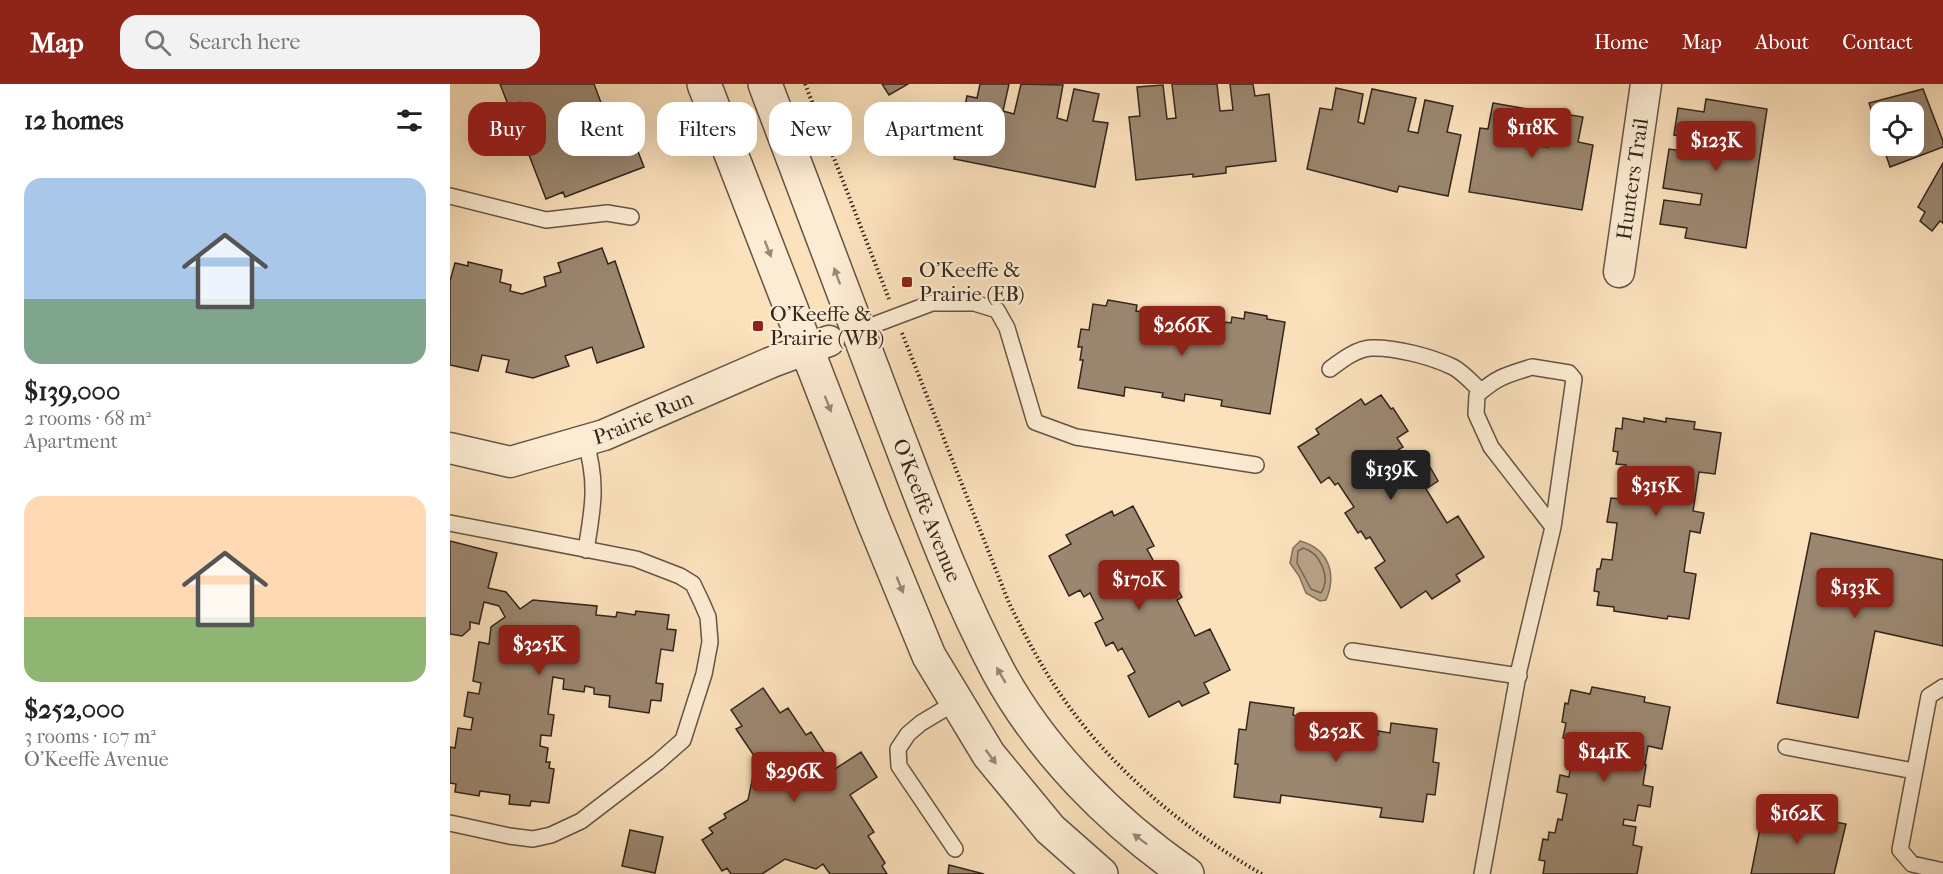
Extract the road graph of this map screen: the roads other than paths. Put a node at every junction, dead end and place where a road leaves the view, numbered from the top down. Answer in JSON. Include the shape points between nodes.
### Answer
{"nodes":[{"id":1,"x":704,"y":84,"type":"edge"},
{"id":2,"x":765,"y":84,"type":"edge"},
{"id":3,"x":1646,"y":84,"type":"edge"},
{"id":4,"x":450,"y":196,"type":"edge"},
{"id":5,"x":631,"y":217,"type":"dead end"},
{"id":6,"x":1619,"y":272,"type":"dead end"},
{"id":7,"x":831,"y":340,"type":"junction"},
{"id":8,"x":1330,"y":369,"type":"dead end"},
{"id":9,"x":1481,"y":391,"type":"junction"},
{"id":10,"x":585,"y":440,"type":"junction"},
{"id":11,"x":450,"y":448,"type":"edge"},
{"id":12,"x":1256,"y":465,"type":"dead end"},
{"id":13,"x":450,"y":524,"type":"edge"},
{"id":14,"x":1553,"y":527,"type":"junction"},
{"id":15,"x":586,"y":550,"type":"junction"},
{"id":16,"x":1352,"y":651,"type":"dead end"},
{"id":17,"x":1519,"y":676,"type":"junction"},
{"id":18,"x":1943,"y":687,"type":"edge"},
{"id":19,"x":956,"y":702,"type":"junction"},
{"id":20,"x":1786,"y":747,"type":"dead end"},
{"id":21,"x":1914,"y":771,"type":"junction"},
{"id":22,"x":450,"y":822,"type":"edge"},
{"id":23,"x":955,"y":849,"type":"dead end"},
{"id":24,"x":1943,"y":871,"type":"edge"},
{"id":25,"x":1101,"y":874,"type":"edge"},
{"id":26,"x":1187,"y":874,"type":"edge"},
{"id":27,"x":1482,"y":874,"type":"edge"}],
"edges":[{"from":1,"to":7,"type":"street","name":"O'Keeffe Avenue","one_way":true},
{"from":7,"to":2,"type":"street","name":"O'Keeffe Avenue","one_way":true},
{"from":3,"to":6,"type":"street","name":"Hunters Trail"},
{"from":4,"to":5,"type":"lane","via":[[546,220],[607,213]]},
{"from":7,"to":10,"type":"street","name":"Prairie Run"},
{"from":7,"to":12,"type":"lane","via":[[932,303],[974,303],[997,310],[1007,328],[1035,422],[1076,437]]},
{"from":7,"to":19,"type":"street","name":"O'Keeffe Avenue","one_way":true,"via":[[913,617],[929,656]]},
{"from":26,"to":7,"type":"street","name":"O'Keeffe Avenue","one_way":true,"via":[[1128,829],[1078,781],[1030,721],[999,673],[959,591],[917,487]]},
{"from":8,"to":9,"type":"lane","via":[[1349,355],[1370,348],[1402,352],[1455,368]]},
{"from":9,"to":14,"type":"lane","via":[[1477,395],[1476,414],[1491,447]]},
{"from":9,"to":14,"type":"lane","via":[[1502,376],[1532,367],[1569,373],[1574,379]]},
{"from":10,"to":11,"type":"street","name":"Prairie Run","via":[[510,462]]},
{"from":10,"to":15,"type":"lane","via":[[594,477]]},
{"from":13,"to":15,"type":"lane"},
{"from":14,"to":17,"type":"lane"},
{"from":15,"to":22,"type":"lane","via":[[636,559],[693,584],[708,617],[710,642],[683,740],[581,820],[551,835],[509,836]]},
{"from":16,"to":17,"type":"lane"},
{"from":17,"to":27,"type":"lane"},
{"from":18,"to":21,"type":"lane","via":[[1929,696]]},
{"from":19,"to":23,"type":"lane","via":[[921,723],[898,749],[899,766]]},
{"from":19,"to":25,"type":"street","name":"O'Keeffe Avenue","one_way":true,"via":[[989,755],[1050,829]]},
{"from":20,"to":21,"type":"lane"},
{"from":21,"to":24,"type":"lane","via":[[1900,850],[1912,864]]}]}
